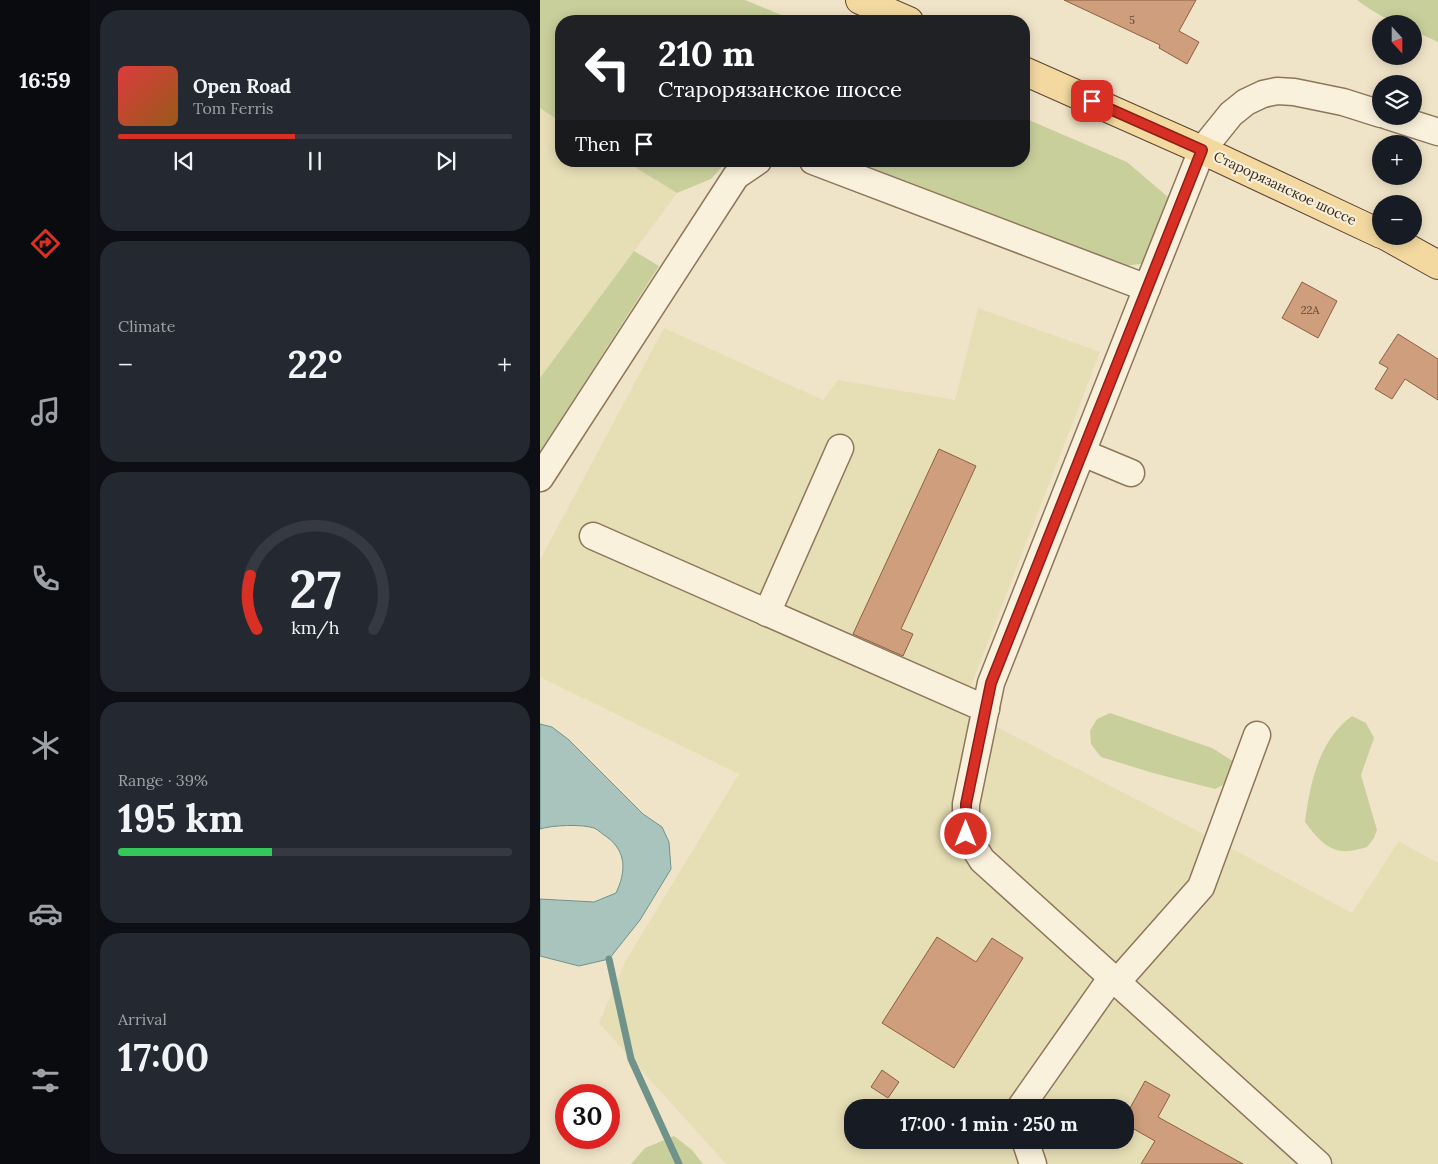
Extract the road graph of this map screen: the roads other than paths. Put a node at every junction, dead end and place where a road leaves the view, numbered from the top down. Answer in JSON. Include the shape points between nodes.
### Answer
{"nodes":[{"id":1,"x":860,"y":0,"type":"edge"},
{"id":2,"x":895,"y":15,"type":"edge"},
{"id":3,"x":1030,"y":74,"type":"edge"},
{"id":4,"x":1372,"y":111,"type":"edge"},
{"id":5,"x":1416,"y":125,"type":"edge"},
{"id":6,"x":1438,"y":132,"type":"edge"},
{"id":7,"x":1202,"y":150,"type":"junction"},
{"id":8,"x":749,"y":167,"type":"edge"},
{"id":9,"x":828,"y":167,"type":"edge"},
{"id":10,"x":1372,"y":230,"type":"edge"},
{"id":11,"x":1402,"y":245,"type":"edge"},
{"id":12,"x":1438,"y":265,"type":"edge"},
{"id":13,"x":1147,"y":288,"type":"junction"},
{"id":14,"x":840,"y":448,"type":"dead end"},
{"id":15,"x":1083,"y":453,"type":"junction"},
{"id":16,"x":1131,"y":473,"type":"dead end"},
{"id":17,"x":540,"y":478,"type":"edge"},
{"id":18,"x":593,"y":536,"type":"dead end"},
{"id":19,"x":767,"y":613,"type":"junction"},
{"id":20,"x":986,"y":709,"type":"junction"},
{"id":21,"x":1257,"y":735,"type":"dead end"},
{"id":22,"x":1114,"y":980,"type":"junction"},
{"id":23,"x":1027,"y":1099,"type":"edge"},
{"id":24,"x":1027,"y":1149,"type":"edge"},
{"id":25,"x":1033,"y":1164,"type":"edge"},
{"id":26,"x":1318,"y":1164,"type":"edge"}],
"edges":[{"from":1,"to":2,"type":"main road"},
{"from":3,"to":7,"type":"main road","name":"Старорязанское шоссе"},
{"from":4,"to":7,"type":"street","via":[[1294,92],[1263,94],[1231,114]]},
{"from":5,"to":6,"type":"street"},
{"from":7,"to":10,"type":"main road","name":"Старорязанское шоссе"},
{"from":7,"to":13,"type":"street"},
{"from":8,"to":17,"type":"street","via":[[736,176]]},
{"from":9,"to":13,"type":"street"},
{"from":11,"to":12,"type":"main road"},
{"from":13,"to":15,"type":"street"},
{"from":14,"to":19,"type":"street"},
{"from":15,"to":16,"type":"street"},
{"from":15,"to":20,"type":"street","via":[[991,683]]},
{"from":18,"to":19,"type":"street"},
{"from":19,"to":20,"type":"street"},
{"from":20,"to":22,"type":"street","via":[[966,804],[966,834],[982,860]]},
{"from":21,"to":22,"type":"street","via":[[1201,887]]},
{"from":22,"to":23,"type":"street"},
{"from":22,"to":26,"type":"street"},
{"from":24,"to":25,"type":"street"}]}
